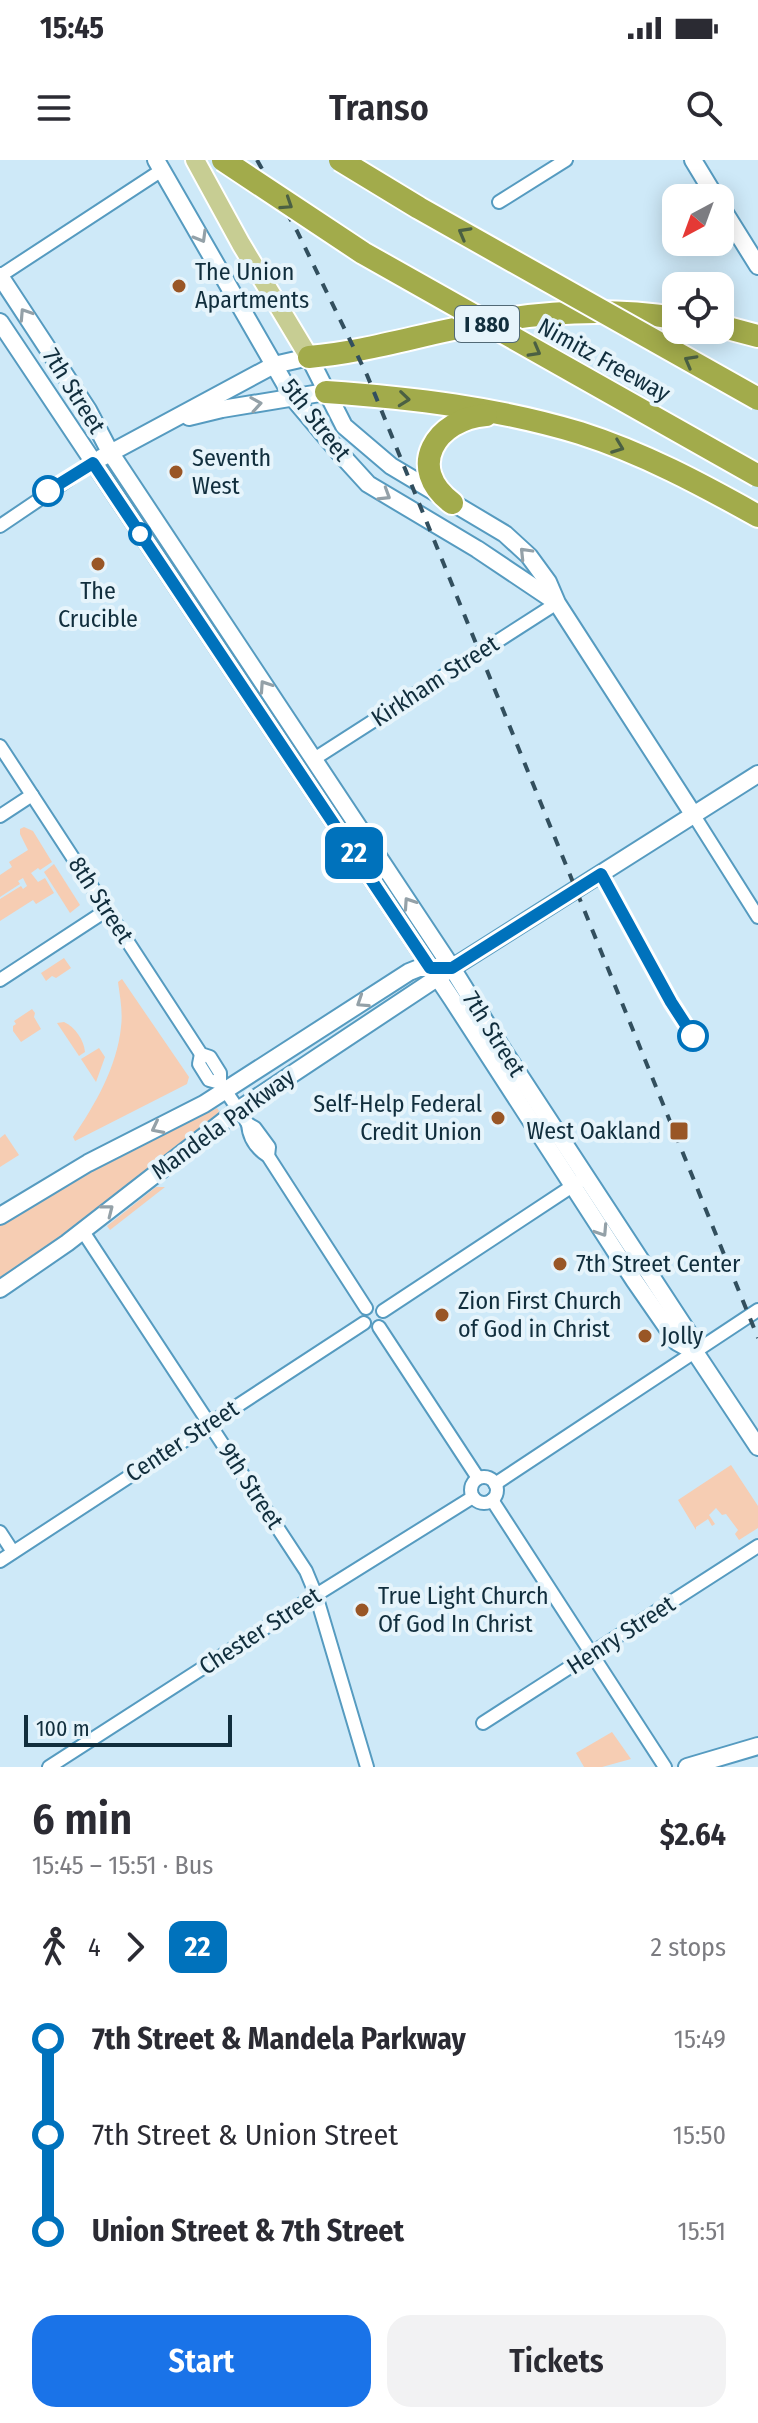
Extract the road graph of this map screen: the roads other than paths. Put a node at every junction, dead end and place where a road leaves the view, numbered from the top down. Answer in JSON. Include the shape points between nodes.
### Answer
{"nodes":[{"id":1,"x":195,"y":160,"type":"edge"},
{"id":2,"x":223,"y":160,"type":"edge"},
{"id":3,"x":340,"y":160,"type":"edge"},
{"id":4,"x":566,"y":160,"type":"edge"},
{"id":5,"x":693,"y":160,"type":"edge"},
{"id":6,"x":159,"y":165,"type":"edge"},
{"id":7,"x":708,"y":184,"type":"edge"},
{"id":8,"x":499,"y":202,"type":"dead end"},
{"id":9,"x":734,"y":227,"type":"edge"},
{"id":10,"x":758,"y":266,"type":"edge"},
{"id":11,"x":0,"y":276,"type":"edge"},
{"id":12,"x":662,"y":316,"type":"edge"},
{"id":13,"x":0,"y":322,"type":"edge"},
{"id":14,"x":734,"y":330,"type":"edge"},
{"id":15,"x":758,"y":336,"type":"edge"},
{"id":16,"x":309,"y":357,"type":"junction"},
{"id":17,"x":274,"y":365,"type":"junction"},
{"id":18,"x":326,"y":392,"type":"junction"},
{"id":19,"x":293,"y":398,"type":"junction"},
{"id":20,"x":758,"y":399,"type":"edge"},
{"id":21,"x":534,"y":420,"type":"junction"},
{"id":22,"x":164,"y":423,"type":"junction"},
{"id":23,"x":110,"y":452,"type":"junction"},
{"id":24,"x":93,"y":463,"type":"junction"},
{"id":25,"x":758,"y":476,"type":"edge"},
{"id":26,"x":452,"y":503,"type":"junction"},
{"id":27,"x":758,"y":516,"type":"edge"},
{"id":28,"x":0,"y":526,"type":"edge"},
{"id":29,"x":557,"y":603,"type":"junction"},
{"id":30,"x":0,"y":746,"type":"edge"},
{"id":31,"x":314,"y":759,"type":"junction"},
{"id":32,"x":758,"y":774,"type":"edge"},
{"id":33,"x":32,"y":795,"type":"junction"},
{"id":34,"x":693,"y":814,"type":"junction"},
{"id":35,"x":0,"y":816,"type":"edge"},
{"id":36,"x":107,"y":910,"type":"junction"},
{"id":37,"x":758,"y":917,"type":"edge"},
{"id":38,"x":452,"y":968,"type":"junction"},
{"id":39,"x":434,"y":973,"type":"junction"},
{"id":40,"x":0,"y":980,"type":"edge"},
{"id":41,"x":222,"y":1086,"type":"junction"},
{"id":42,"x":238,"y":1110,"type":"junction"},
{"id":43,"x":579,"y":1181,"type":"junction"},
{"id":44,"x":0,"y":1216,"type":"edge"},
{"id":45,"x":82,"y":1230,"type":"junction"},
{"id":46,"x":0,"y":1289,"type":"edge"},
{"id":47,"x":366,"y":1308,"type":"junction"},
{"id":48,"x":758,"y":1310,"type":"edge"},
{"id":49,"x":383,"y":1311,"type":"junction"},
{"id":50,"x":364,"y":1323,"type":"junction"},
{"id":51,"x":379,"y":1327,"type":"junction"},
{"id":52,"x":695,"y":1352,"type":"junction"},
{"id":53,"x":210,"y":1422,"type":"junction"},
{"id":54,"x":758,"y":1447,"type":"edge"},
{"id":55,"x":478,"y":1478,"type":"junction"},
{"id":56,"x":495,"y":1484,"type":"junction"},
{"id":57,"x":473,"y":1497,"type":"junction"},
{"id":58,"x":492,"y":1500,"type":"junction"},
{"id":59,"x":0,"y":1532,"type":"edge"},
{"id":60,"x":758,"y":1546,"type":"edge"},
{"id":61,"x":13,"y":1552,"type":"junction"},
{"id":62,"x":0,"y":1561,"type":"edge"},
{"id":63,"x":316,"y":1595,"type":"junction"},
{"id":64,"x":593,"y":1654,"type":"junction"},
{"id":65,"x":483,"y":1723,"type":"dead end"},
{"id":66,"x":758,"y":1746,"type":"edge"},
{"id":67,"x":49,"y":1767,"type":"edge"},
{"id":68,"x":367,"y":1767,"type":"edge"},
{"id":69,"x":665,"y":1767,"type":"edge"},
{"id":70,"x":687,"y":1767,"type":"edge"}],
"edges":[{"from":1,"to":16,"type":"main road","name":"5th Street"},
{"from":2,"to":25,"type":"highway","name":"Nimitz Freeway","number":"I 880","one_way":true,"bridge":true,"via":[[363,253]]},
{"from":20,"to":3,"type":"highway","name":"Nimitz Freeway","one_way":true,"bridge":true},
{"from":4,"to":8,"type":"street"},
{"from":5,"to":7,"type":"main road"},
{"from":6,"to":11,"type":"street"},
{"from":6,"to":17,"type":"main road","name":"5th Street","one_way":true},
{"from":9,"to":10,"type":"main road"},
{"from":23,"to":11,"type":"main road","name":"7th Street","one_way":true},
{"from":12,"to":16,"type":"highway","bridge":true,"via":[[543,314]]},
{"from":13,"to":24,"type":"main road","name":"7th Street"},
{"from":14,"to":15,"type":"highway"},
{"from":16,"to":17,"type":"main road"},
{"from":16,"to":18,"type":"main road","name":"5th Street"},
{"from":17,"to":19,"type":"main road","name":"5th Street"},
{"from":17,"to":22,"type":"main road"},
{"from":18,"to":19,"type":"main road"},
{"from":18,"to":21,"type":"highway","one_way":true,"via":[[458,405]]},
{"from":18,"to":26,"type":"main road","name":"5th Street","via":[[344,426],[391,466]]},
{"from":22,"to":19,"type":"main road","one_way":true},
{"from":19,"to":29,"type":"main road","name":"5th Street","one_way":true,"via":[[368,484]]},
{"from":21,"to":26,"type":"highway","via":[[478,416],[445,430],[431,452],[429,471],[436,489]]},
{"from":21,"to":27,"type":"highway","one_way":true,"via":[[637,454]]},
{"from":22,"to":23,"type":"main road"},
{"from":23,"to":24,"type":"main road"},
{"from":31,"to":23,"type":"main road","name":"7th Street","one_way":true},
{"from":24,"to":28,"type":"street"},
{"from":24,"to":39,"type":"main road","name":"7th Street"},
{"from":29,"to":26,"type":"main road","name":"5th Street","one_way":true,"via":[[529,556],[505,534]]},
{"from":29,"to":31,"type":"street","name":"Kirkham Street"},
{"from":29,"to":34,"type":"main road","name":"5th Street"},
{"from":30,"to":33,"type":"street","name":"8th Street"},
{"from":38,"to":31,"type":"main road","name":"7th Street","one_way":true},
{"from":32,"to":34,"type":"main road","name":"Mandela Parkway"},
{"from":33,"to":35,"type":"street"},
{"from":33,"to":36,"type":"street","name":"8th Street"},
{"from":34,"to":37,"type":"street","name":"5th Street"},
{"from":34,"to":38,"type":"main road","name":"Mandela Parkway"},
{"from":36,"to":40,"type":"street"},
{"from":36,"to":41,"type":"street","name":"8th Street","via":[[201,1054],[199,1064],[209,1080]]},
{"from":38,"to":39,"type":"main road","name":"Mandela Parkway"},
{"from":38,"to":43,"type":"main road","name":"7th Street"},
{"from":39,"to":41,"type":"main road","name":"Mandela Parkway","one_way":true,"via":[[409,972]]},
{"from":39,"to":42,"type":"main road","name":"Mandela Parkway"},
{"from":39,"to":43,"type":"main road","name":"7th Street"},
{"from":41,"to":42,"type":"street","name":"8th Street"},
{"from":41,"to":44,"type":"main road","name":"Mandela Parkway","one_way":true,"via":[[204,1104],[88,1163]]},
{"from":45,"to":42,"type":"main road","name":"Mandela Parkway","one_way":true},
{"from":42,"to":47,"type":"street","name":"8th Street","via":[[269,1147],[268,1156]]},
{"from":43,"to":49,"type":"street"},
{"from":43,"to":52,"type":"main road","name":"7th Street","via":[[677,1342]]},
{"from":45,"to":46,"type":"main road","name":"Mandela Parkway"},
{"from":45,"to":53,"type":"street","name":"9th Street"},
{"from":47,"to":49,"type":"street"},
{"from":47,"to":50,"type":"street"},
{"from":48,"to":52,"type":"street"},
{"from":49,"to":51,"type":"street"},
{"from":50,"to":51,"type":"street"},
{"from":50,"to":53,"type":"street","name":"Center Street"},
{"from":51,"to":55,"type":"street"},
{"from":52,"to":54,"type":"main road","name":"7th Street"},
{"from":52,"to":56,"type":"street"},
{"from":53,"to":61,"type":"street","name":"Center Street"},
{"from":53,"to":63,"type":"street","name":"9th Street","via":[[306,1571]]},
{"from":55,"to":56,"type":"street"},
{"from":55,"to":57,"type":"street"},
{"from":56,"to":58,"type":"street"},
{"from":57,"to":58,"type":"street"},
{"from":57,"to":63,"type":"street","name":"Chester Street"},
{"from":58,"to":64,"type":"street"},
{"from":59,"to":61,"type":"street"},
{"from":60,"to":64,"type":"street","name":"Henry Street"},
{"from":61,"to":62,"type":"street","name":"Center Street"},
{"from":63,"to":67,"type":"street","name":"Chester Street"},
{"from":63,"to":68,"type":"street","name":"9th Street"},
{"from":64,"to":65,"type":"street","name":"Henry Street"},
{"from":64,"to":69,"type":"street"},
{"from":66,"to":70,"type":"main road"}]}
